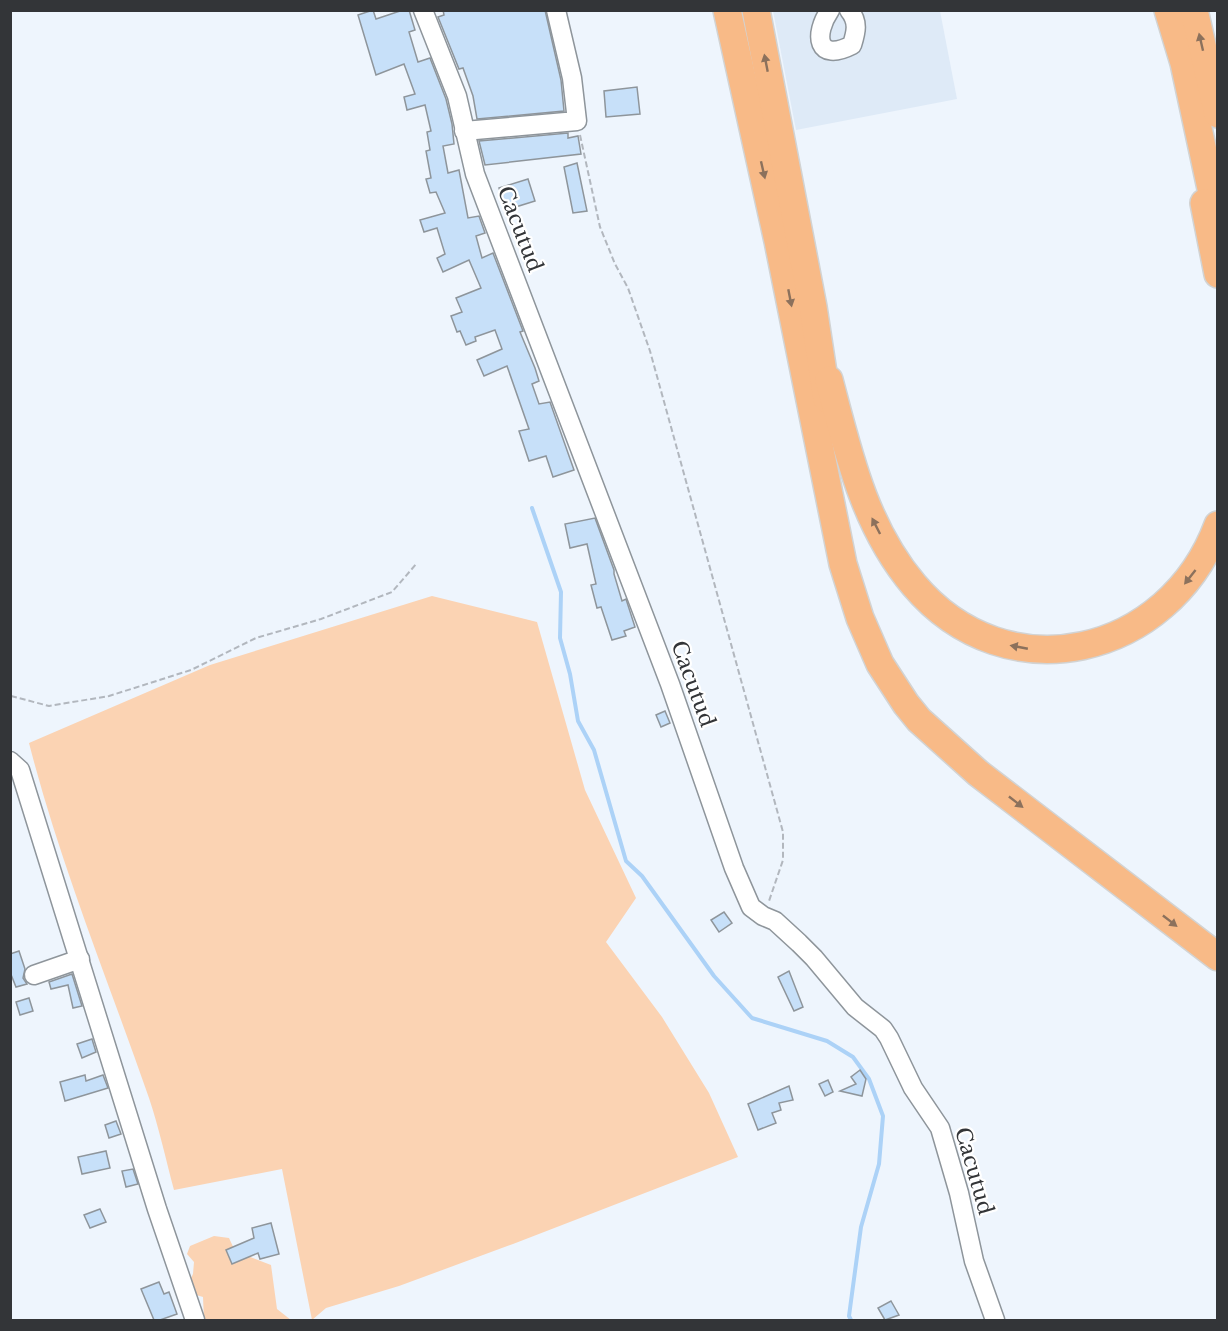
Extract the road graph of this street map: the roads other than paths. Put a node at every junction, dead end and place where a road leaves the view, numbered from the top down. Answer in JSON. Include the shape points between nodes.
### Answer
{"nodes":[{"id":1,"x":423,"y":10,"type":"edge"},
{"id":2,"x":556,"y":10,"type":"edge"},
{"id":3,"x":727,"y":10,"type":"edge"},
{"id":4,"x":756,"y":10,"type":"edge"},
{"id":5,"x":830,"y":10,"type":"edge"},
{"id":6,"x":849,"y":10,"type":"edge"},
{"id":7,"x":1168,"y":10,"type":"edge"},
{"id":8,"x":1194,"y":10,"type":"edge"},
{"id":9,"x":1209,"y":123,"type":"edge"},
{"id":10,"x":464,"y":131,"type":"junction"},
{"id":11,"x":1218,"y":221,"type":"edge"},
{"id":12,"x":1218,"y":274,"type":"edge"},
{"id":13,"x":813,"y":307,"type":"junction"},
{"id":14,"x":1218,"y":525,"type":"edge"},
{"id":15,"x":10,"y":761,"type":"edge"},
{"id":16,"x":978,"y":773,"type":"junction"},
{"id":17,"x":1218,"y":957,"type":"edge"},
{"id":18,"x":80,"y":959,"type":"junction"},
{"id":19,"x":34,"y":975,"type":"dead end"},
{"id":20,"x":195,"y":1320,"type":"edge"},
{"id":21,"x":995,"y":1320,"type":"edge"}],
"edges":[{"from":1,"to":10,"type":"street","name":"Cacutud","via":[[457,96]]},
{"from":2,"to":10,"type":"street","via":[[572,78],[577,121]]},
{"from":3,"to":16,"type":"highway","one_way":true,"via":[[852,595],[868,640],[902,697],[934,734]]},
{"from":13,"to":4,"type":"highway","one_way":true},
{"from":5,"to":6,"type":"street","via":[[819,35],[823,47],[840,52],[852,45],[857,30],[855,16]]},
{"from":7,"to":9,"type":"highway","via":[[1184,63]]},
{"from":9,"to":8,"type":"highway","one_way":true},
{"from":9,"to":11,"type":"highway"},
{"from":9,"to":12,"type":"highway","via":[[1194,152]]},
{"from":10,"to":21,"type":"street","name":"Cacutud","via":[[475,174],[669,684],[734,868],[752,907],[799,943],[855,1007],[889,1038],[913,1088],[940,1128],[974,1260]]},
{"from":14,"to":13,"type":"highway","one_way":true,"via":[[1199,564],[1176,594],[1150,617],[1109,639],[1069,649],[1035,649],[998,642],[968,628],[918,589],[877,528],[854,470]]},
{"from":13,"to":16,"type":"highway","via":[[854,540],[872,606],[909,678]]},
{"from":15,"to":18,"type":"street","via":[[20,770]]},
{"from":16,"to":17,"type":"highway","one_way":true},
{"from":18,"to":19,"type":"street"},
{"from":18,"to":20,"type":"street"}]}
